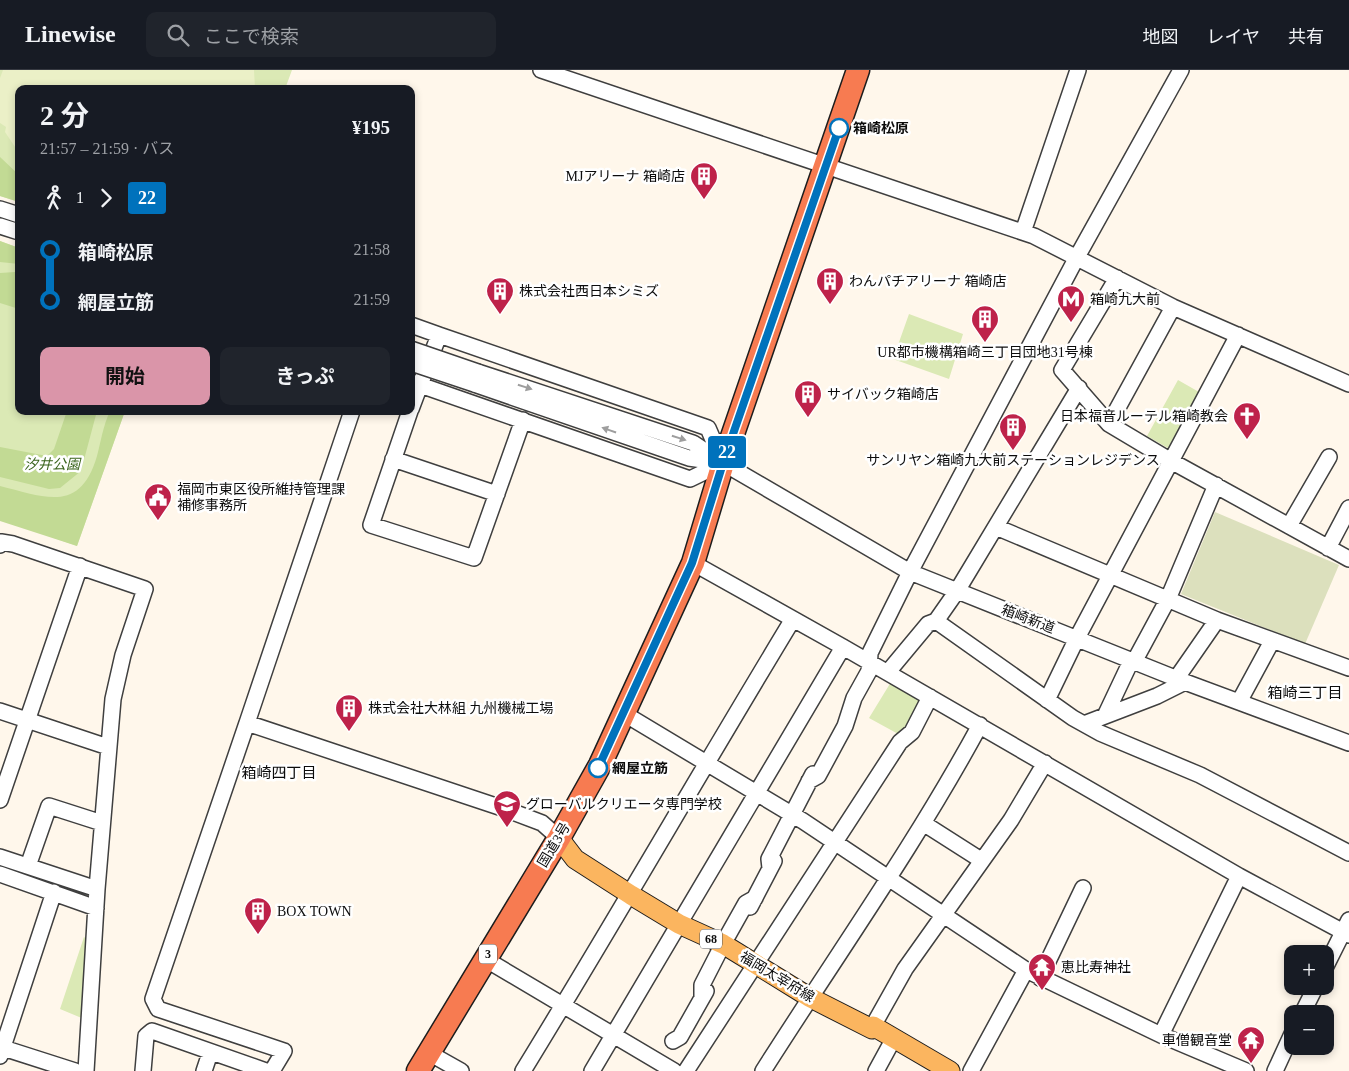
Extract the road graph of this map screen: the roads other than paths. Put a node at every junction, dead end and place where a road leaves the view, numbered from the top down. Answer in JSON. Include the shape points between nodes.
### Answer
{"nodes":[{"id":1,"x":541,"y":70,"type":"edge"},
{"id":2,"x":858,"y":70,"type":"edge"},
{"id":3,"x":1078,"y":70,"type":"edge"},
{"id":4,"x":1181,"y":70,"type":"edge"},
{"id":5,"x":826,"y":167,"type":"junction"},
{"id":6,"x":0,"y":209,"type":"edge"},
{"id":7,"x":15,"y":214,"type":"edge"},
{"id":8,"x":0,"y":226,"type":"edge"},
{"id":9,"x":15,"y":231,"type":"edge"},
{"id":10,"x":1023,"y":232,"type":"junction"},
{"id":11,"x":1077,"y":257,"type":"junction"},
{"id":12,"x":1117,"y":278,"type":"junction"},
{"id":13,"x":1173,"y":307,"type":"junction"},
{"id":14,"x":415,"y":326,"type":"edge"},
{"id":15,"x":439,"y":335,"type":"junction"},
{"id":16,"x":1238,"y":335,"type":"junction"},
{"id":17,"x":415,"y":351,"type":"edge"},
{"id":18,"x":415,"y":364,"type":"edge"},
{"id":19,"x":476,"y":378,"type":"junction"},
{"id":20,"x":416,"y":383,"type":"edge"},
{"id":21,"x":1349,"y":384,"type":"edge"},
{"id":22,"x":1079,"y":388,"type":"junction"},
{"id":23,"x":351,"y":415,"type":"edge"},
{"id":24,"x":409,"y":415,"type":"edge"},
{"id":25,"x":523,"y":420,"type":"junction"},
{"id":26,"x":1109,"y":424,"type":"junction"},
{"id":27,"x":1330,"y":457,"type":"dead end"},
{"id":28,"x":393,"y":459,"type":"junction"},
{"id":29,"x":1171,"y":462,"type":"junction"},
{"id":30,"x":723,"y":463,"type":"junction"},
{"id":31,"x":1216,"y":485,"type":"junction"},
{"id":32,"x":496,"y":494,"type":"junction"},
{"id":33,"x":1349,"y":508,"type":"edge"},
{"id":34,"x":1289,"y":526,"type":"junction"},
{"id":35,"x":996,"y":528,"type":"junction"},
{"id":36,"x":0,"y":545,"type":"edge"},
{"id":37,"x":1328,"y":548,"type":"junction"},
{"id":38,"x":1349,"y":559,"type":"edge"},
{"id":39,"x":692,"y":563,"type":"junction"},
{"id":40,"x":80,"y":566,"type":"junction"},
{"id":41,"x":910,"y":572,"type":"junction"},
{"id":42,"x":1111,"y":574,"type":"junction"},
{"id":43,"x":957,"y":591,"type":"junction"},
{"id":44,"x":1168,"y":598,"type":"junction"},
{"id":45,"x":793,"y":619,"type":"junction"},
{"id":46,"x":1218,"y":620,"type":"junction"},
{"id":47,"x":936,"y":621,"type":"junction"},
{"id":48,"x":1077,"y":638,"type":"junction"},
{"id":49,"x":1272,"y":641,"type":"junction"},
{"id":50,"x":843,"y":647,"type":"junction"},
{"id":51,"x":1133,"y":661,"type":"junction"},
{"id":52,"x":868,"y":663,"type":"junction"},
{"id":53,"x":1349,"y":668,"type":"edge"},
{"id":54,"x":888,"y":672,"type":"junction"},
{"id":55,"x":1181,"y":680,"type":"junction"},
{"id":56,"x":930,"y":697,"type":"junction"},
{"id":57,"x":1047,"y":700,"type":"junction"},
{"id":58,"x":1239,"y":702,"type":"junction"},
{"id":59,"x":0,"y":711,"type":"edge"},
{"id":60,"x":623,"y":713,"type":"junction"},
{"id":61,"x":1105,"y":716,"type":"junction"},
{"id":62,"x":28,"y":720,"type":"junction"},
{"id":63,"x":247,"y":723,"type":"junction"},
{"id":64,"x":1084,"y":724,"type":"junction"},
{"id":65,"x":980,"y":725,"type":"junction"},
{"id":66,"x":1349,"y":743,"type":"edge"},
{"id":67,"x":108,"y":747,"type":"junction"},
{"id":68,"x":706,"y":762,"type":"junction"},
{"id":69,"x":1045,"y":763,"type":"junction"},
{"id":70,"x":757,"y":792,"type":"junction"},
{"id":71,"x":0,"y":800,"type":"edge"},
{"id":72,"x":791,"y":814,"type":"junction"},
{"id":73,"x":102,"y":823,"type":"junction"},
{"id":74,"x":923,"y":823,"type":"junction"},
{"id":75,"x":559,"y":838,"type":"junction"},
{"id":76,"x":836,"y":842,"type":"junction"},
{"id":77,"x":1349,"y":854,"type":"edge"},
{"id":78,"x":0,"y":856,"type":"edge"},
{"id":79,"x":981,"y":860,"type":"junction"},
{"id":80,"x":28,"y":866,"type":"junction"},
{"id":81,"x":0,"y":874,"type":"edge"},
{"id":82,"x":1239,"y":876,"type":"junction"},
{"id":83,"x":889,"y":879,"type":"junction"},
{"id":84,"x":1083,"y":888,"type":"dead end"},
{"id":85,"x":97,"y":889,"type":"junction"},
{"id":86,"x":54,"y":892,"type":"junction"},
{"id":87,"x":631,"y":895,"type":"junction"},
{"id":88,"x":96,"y":908,"type":"junction"},
{"id":89,"x":942,"y":914,"type":"junction"},
{"id":90,"x":680,"y":924,"type":"junction"},
{"id":91,"x":1347,"y":929,"type":"edge"},
{"id":92,"x":723,"y":944,"type":"junction"},
{"id":93,"x":1334,"y":952,"type":"edge"},
{"id":94,"x":485,"y":959,"type":"junction"},
{"id":95,"x":755,"y":964,"type":"junction"},
{"id":96,"x":1026,"y":970,"type":"junction"},
{"id":97,"x":1040,"y":978,"type":"junction"},
{"id":98,"x":810,"y":998,"type":"junction"},
{"id":99,"x":563,"y":1005,"type":"junction"},
{"id":100,"x":873,"y":1026,"type":"junction"},
{"id":101,"x":613,"y":1035,"type":"junction"},
{"id":102,"x":1161,"y":1035,"type":"junction"},
{"id":103,"x":894,"y":1038,"type":"junction"},
{"id":104,"x":1,"y":1050,"type":"edge"},
{"id":105,"x":1284,"y":1051,"type":"edge"},
{"id":106,"x":210,"y":1052,"type":"junction"},
{"id":107,"x":423,"y":1062,"type":"edge"},
{"id":108,"x":665,"y":1068,"type":"edge"},
{"id":109,"x":76,"y":1071,"type":"edge"},
{"id":110,"x":86,"y":1071,"type":"edge"},
{"id":111,"x":143,"y":1071,"type":"edge"},
{"id":112,"x":204,"y":1071,"type":"edge"},
{"id":113,"x":266,"y":1071,"type":"edge"},
{"id":114,"x":272,"y":1071,"type":"edge"},
{"id":115,"x":461,"y":1071,"type":"edge"},
{"id":116,"x":523,"y":1071,"type":"edge"},
{"id":117,"x":592,"y":1071,"type":"edge"},
{"id":118,"x":686,"y":1071,"type":"edge"},
{"id":119,"x":763,"y":1071,"type":"edge"},
{"id":120,"x":876,"y":1071,"type":"edge"},
{"id":121,"x":950,"y":1071,"type":"edge"},
{"id":122,"x":971,"y":1071,"type":"edge"},
{"id":123,"x":1246,"y":1071,"type":"edge"},
{"id":124,"x":1275,"y":1071,"type":"edge"}],
"edges":[{"from":1,"to":5,"type":"street"},
{"from":2,"to":5,"type":"highway","name":"国道3号","number":"3"},
{"from":3,"to":10,"type":"street"},
{"from":4,"to":11,"type":"street"},
{"from":5,"to":10,"type":"street"},
{"from":5,"to":30,"type":"highway","name":"国道3号","number":"3"},
{"from":6,"to":7,"type":"street"},
{"from":8,"to":9,"type":"street"},
{"from":10,"to":11,"type":"street"},
{"from":11,"to":12,"type":"street"},
{"from":11,"to":41,"type":"street"},
{"from":12,"to":13,"type":"street"},
{"from":12,"to":22,"type":"street","via":[[1062,370]]},
{"from":13,"to":16,"type":"street"},
{"from":13,"to":26,"type":"street"},
{"from":14,"to":15,"type":"street"},
{"from":15,"to":20,"type":"street"},
{"from":15,"to":30,"type":"street","via":[[708,428]]},
{"from":16,"to":21,"type":"street"},
{"from":16,"to":29,"type":"street"},
{"from":17,"to":19,"type":"street","bridge":true},
{"from":18,"to":19,"type":"street","bridge":true},
{"from":19,"to":30,"type":"street","name":"箱崎新道","via":[[693,443]]},
{"from":20,"to":25,"type":"street"},
{"from":22,"to":26,"type":"street"},
{"from":22,"to":35,"type":"street"},
{"from":23,"to":63,"type":"street"},
{"from":24,"to":28,"type":"street"},
{"from":25,"to":30,"type":"street","via":[[690,479]]},
{"from":25,"to":32,"type":"street"},
{"from":26,"to":29,"type":"street"},
{"from":27,"to":34,"type":"street"},
{"from":28,"to":32,"type":"street"},
{"from":28,"to":32,"type":"street","via":[[372,525],[474,558]]},
{"from":29,"to":31,"type":"street"},
{"from":29,"to":42,"type":"street"},
{"from":30,"to":39,"type":"highway","name":"国道3号","number":"3"},
{"from":30,"to":41,"type":"street","name":"箱崎新道"},
{"from":31,"to":34,"type":"street"},
{"from":31,"to":44,"type":"street"},
{"from":33,"to":37,"type":"street"},
{"from":34,"to":37,"type":"street"},
{"from":35,"to":42,"type":"street"},
{"from":35,"to":43,"type":"street"},
{"from":36,"to":40,"type":"street","via":[[1,542],[13,544]]},
{"from":37,"to":38,"type":"street"},
{"from":39,"to":45,"type":"street"},
{"from":39,"to":60,"type":"highway","name":"国道3号","number":"3"},
{"from":40,"to":62,"type":"street"},
{"from":40,"to":67,"type":"street","via":[[145,590],[123,655],[113,699]]},
{"from":41,"to":43,"type":"street","name":"箱崎新道"},
{"from":41,"to":52,"type":"street"},
{"from":42,"to":44,"type":"street"},
{"from":42,"to":48,"type":"street"},
{"from":43,"to":47,"type":"street"},
{"from":43,"to":48,"type":"street","name":"箱崎新道"},
{"from":44,"to":46,"type":"street"},
{"from":44,"to":51,"type":"street"},
{"from":45,"to":50,"type":"street"},
{"from":45,"to":68,"type":"street"},
{"from":46,"to":49,"type":"street"},
{"from":46,"to":55,"type":"street"},
{"from":47,"to":54,"type":"street","via":[[928,624]]},
{"from":47,"to":57,"type":"street"},
{"from":48,"to":51,"type":"street","name":"箱崎新道"},
{"from":48,"to":57,"type":"street"},
{"from":49,"to":53,"type":"street"},
{"from":49,"to":58,"type":"street"},
{"from":50,"to":52,"type":"street"},
{"from":50,"to":70,"type":"street"},
{"from":51,"to":55,"type":"street","name":"箱崎新道"},
{"from":51,"to":61,"type":"street"},
{"from":52,"to":54,"type":"street"},
{"from":52,"to":72,"type":"street","via":[[869,671],[854,698],[846,726],[828,759],[819,764]]},
{"from":54,"to":56,"type":"street"},
{"from":55,"to":58,"type":"street","name":"箱崎新道"},
{"from":55,"to":61,"type":"street"},
{"from":56,"to":65,"type":"street"},
{"from":56,"to":76,"type":"street","via":[[912,732],[900,742]]},
{"from":57,"to":64,"type":"street"},
{"from":58,"to":66,"type":"street","name":"箱崎新道"},
{"from":59,"to":62,"type":"street"},
{"from":60,"to":68,"type":"street"},
{"from":60,"to":75,"type":"highway","name":"国道3号","number":"3","via":[[600,765]]},
{"from":61,"to":64,"type":"street"},
{"from":62,"to":67,"type":"street"},
{"from":62,"to":71,"type":"street"},
{"from":63,"to":75,"type":"street","via":[[505,808],[542,823]]},
{"from":63,"to":114,"type":"street","via":[[152,999],[158,1009],[284,1051]]},
{"from":64,"to":77,"type":"street","via":[[1200,775]]},
{"from":65,"to":69,"type":"street"},
{"from":65,"to":74,"type":"street"},
{"from":67,"to":73,"type":"street"},
{"from":68,"to":70,"type":"street"},
{"from":68,"to":87,"type":"street"},
{"from":69,"to":79,"type":"street","via":[[1011,820]]},
{"from":69,"to":82,"type":"street"},
{"from":70,"to":72,"type":"street"},
{"from":70,"to":90,"type":"street"},
{"from":72,"to":76,"type":"street"},
{"from":72,"to":92,"type":"street","via":[[780,838],[780,847],[755,898],[745,914],[736,919]]},
{"from":73,"to":80,"type":"street","via":[[49,806]]},
{"from":73,"to":85,"type":"street"},
{"from":74,"to":79,"type":"street"},
{"from":74,"to":83,"type":"street"},
{"from":75,"to":87,"type":"main road","name":"福岡太宰府線","number":"68","via":[[575,859]]},
{"from":75,"to":94,"type":"highway","name":"国道3号","number":"3"},
{"from":76,"to":83,"type":"street"},
{"from":76,"to":95,"type":"street"},
{"from":78,"to":80,"type":"street"},
{"from":79,"to":89,"type":"street"},
{"from":80,"to":85,"type":"street"},
{"from":81,"to":86,"type":"street"},
{"from":82,"to":91,"type":"street"},
{"from":82,"to":102,"type":"street"},
{"from":83,"to":89,"type":"street"},
{"from":83,"to":98,"type":"street"},
{"from":84,"to":97,"type":"street"},
{"from":85,"to":88,"type":"street"},
{"from":86,"to":88,"type":"street"},
{"from":86,"to":104,"type":"street"},
{"from":87,"to":90,"type":"main road","name":"福岡太宰府線","number":"68"},
{"from":87,"to":99,"type":"street"},
{"from":88,"to":110,"type":"street"},
{"from":89,"to":96,"type":"street"},
{"from":89,"to":100,"type":"street","via":[[905,969]]},
{"from":90,"to":92,"type":"main road","name":"福岡太宰府線","number":"68"},
{"from":90,"to":101,"type":"street"},
{"from":91,"to":93,"type":"street"},
{"from":92,"to":95,"type":"main road","name":"福岡太宰府線","number":"68"},
{"from":92,"to":108,"type":"street","via":[[702,985],[702,998],[691,1019],[681,1025],[673,1041]]},
{"from":94,"to":99,"type":"street"},
{"from":94,"to":107,"type":"highway","name":"国道3号","number":"3"},
{"from":95,"to":98,"type":"main road","name":"福岡太宰府線","number":"68"},
{"from":95,"to":118,"type":"street"},
{"from":96,"to":97,"type":"street"},
{"from":96,"to":122,"type":"street"},
{"from":97,"to":102,"type":"street"},
{"from":98,"to":100,"type":"main road","name":"福岡太宰府線","number":"68","via":[[872,1029]]},
{"from":98,"to":119,"type":"street"},
{"from":99,"to":101,"type":"street"},
{"from":99,"to":116,"type":"street"},
{"from":100,"to":103,"type":"main road","name":"福岡太宰府線","number":"68"},
{"from":101,"to":108,"type":"street"},
{"from":101,"to":117,"type":"street"},
{"from":102,"to":123,"type":"street"},
{"from":103,"to":120,"type":"street"},
{"from":103,"to":121,"type":"main road","name":"福岡太宰府線","number":"68"},
{"from":104,"to":109,"type":"street"},
{"from":105,"to":124,"type":"street"},
{"from":106,"to":111,"type":"street","via":[[152,1031],[146,1036]]},
{"from":106,"to":112,"type":"street"},
{"from":106,"to":113,"type":"street"},
{"from":107,"to":115,"type":"street"}]}
